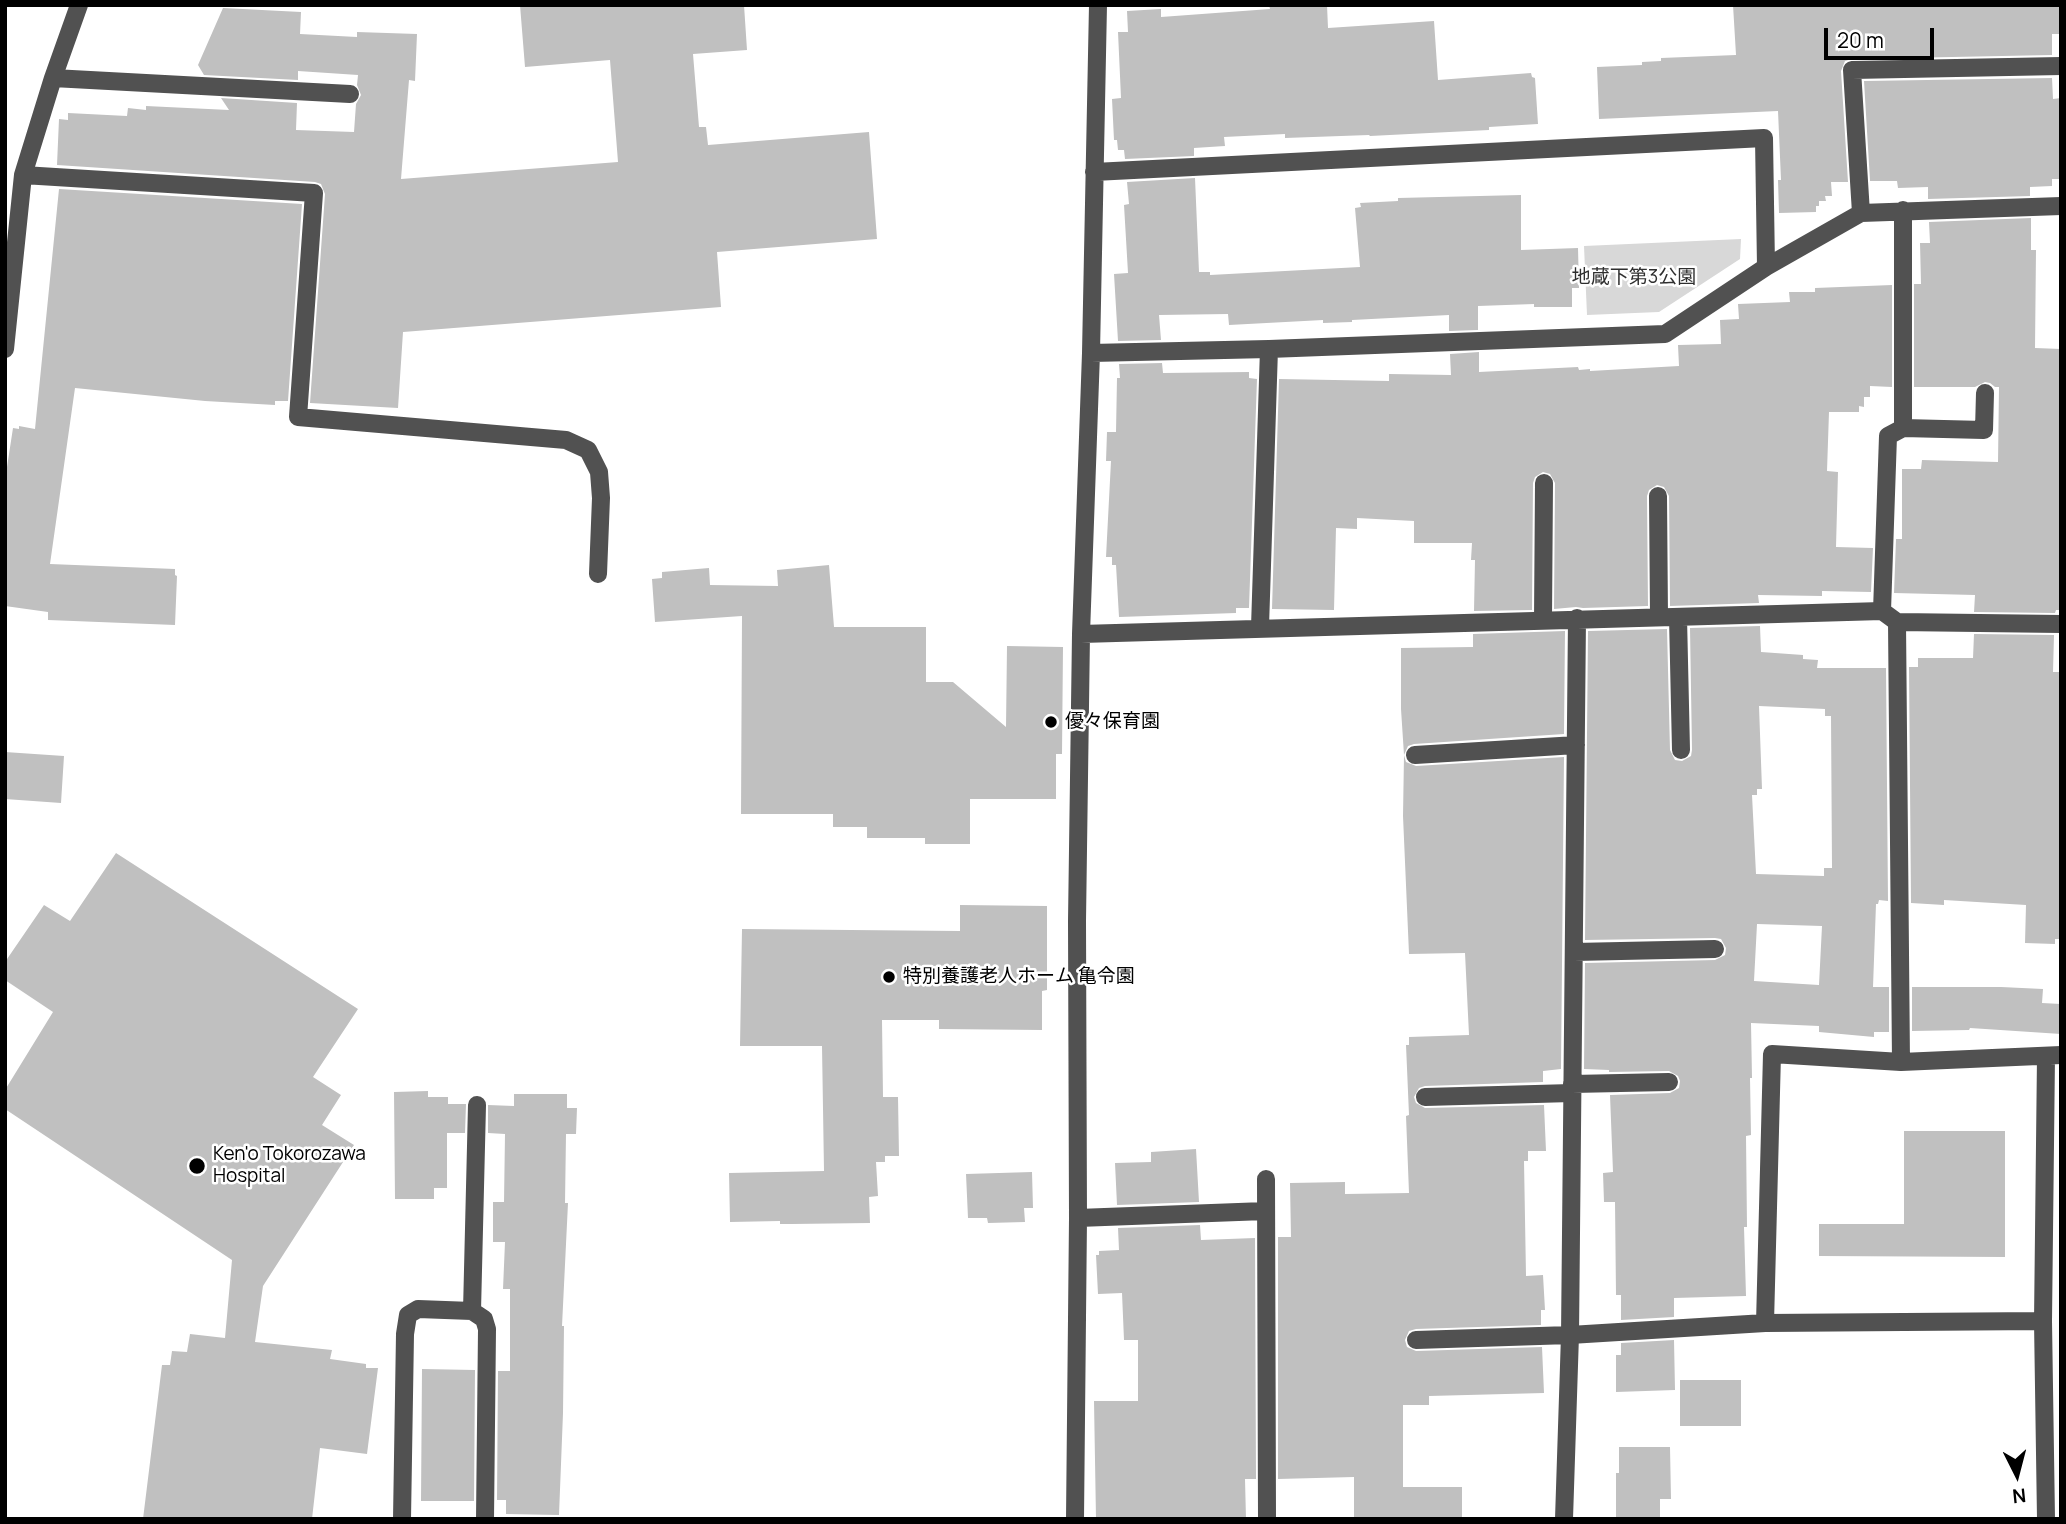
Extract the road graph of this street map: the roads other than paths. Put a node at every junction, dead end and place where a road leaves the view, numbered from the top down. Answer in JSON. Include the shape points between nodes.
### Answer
{"nodes":[{"id":1,"x":79,"y":5,"type":"edge"},
{"id":2,"x":1098,"y":5,"type":"edge"},
{"id":3,"x":2061,"y":66,"type":"edge"},
{"id":4,"x":52,"y":78,"type":"junction"},
{"id":5,"x":350,"y":94,"type":"dead end"},
{"id":6,"x":1094,"y":172,"type":"junction"},
{"id":7,"x":23,"y":175,"type":"junction"},
{"id":8,"x":2061,"y":206,"type":"edge"},
{"id":9,"x":1903,"y":210,"type":"junction"},
{"id":10,"x":1861,"y":213,"type":"junction"},
{"id":11,"x":1766,"y":267,"type":"junction"},
{"id":12,"x":5,"y":349,"type":"edge"},
{"id":13,"x":1269,"y":349,"type":"junction"},
{"id":14,"x":1091,"y":353,"type":"junction"},
{"id":15,"x":1985,"y":393,"type":"dead end"},
{"id":16,"x":1903,"y":428,"type":"junction"},
{"id":17,"x":1544,"y":483,"type":"dead end"},
{"id":18,"x":1658,"y":496,"type":"dead end"},
{"id":19,"x":598,"y":574,"type":"dead end"},
{"id":20,"x":1890,"y":616,"type":"junction"},
{"id":21,"x":1659,"y":617,"type":"junction"},
{"id":22,"x":1678,"y":617,"type":"junction"},
{"id":23,"x":1577,"y":618,"type":"junction"},
{"id":24,"x":1543,"y":619,"type":"junction"},
{"id":25,"x":2061,"y":624,"type":"edge"},
{"id":26,"x":1260,"y":627,"type":"junction"},
{"id":27,"x":1081,"y":634,"type":"junction"},
{"id":28,"x":1576,"y":745,"type":"junction"},
{"id":29,"x":1681,"y":750,"type":"dead end"},
{"id":30,"x":1415,"y":755,"type":"dead end"},
{"id":31,"x":1715,"y":949,"type":"dead end"},
{"id":32,"x":1574,"y":952,"type":"junction"},
{"id":33,"x":2054,"y":1056,"type":"edge"},
{"id":34,"x":1901,"y":1062,"type":"junction"},
{"id":35,"x":1670,"y":1082,"type":"dead end"},
{"id":36,"x":1572,"y":1089,"type":"junction"},
{"id":37,"x":1425,"y":1097,"type":"dead end"},
{"id":38,"x":477,"y":1105,"type":"dead end"},
{"id":39,"x":2053,"y":1174,"type":"edge"},
{"id":40,"x":1265,"y":1179,"type":"dead end"},
{"id":41,"x":1265,"y":1211,"type":"junction"},
{"id":42,"x":1078,"y":1218,"type":"junction"},
{"id":43,"x":472,"y":1311,"type":"junction"},
{"id":44,"x":2043,"y":1321,"type":"junction"},
{"id":45,"x":1765,"y":1323,"type":"junction"},
{"id":46,"x":1570,"y":1335,"type":"junction"},
{"id":47,"x":1416,"y":1340,"type":"dead end"},
{"id":48,"x":402,"y":1519,"type":"edge"},
{"id":49,"x":485,"y":1519,"type":"edge"},
{"id":50,"x":1075,"y":1519,"type":"edge"},
{"id":51,"x":1267,"y":1519,"type":"edge"},
{"id":52,"x":1564,"y":1519,"type":"edge"},
{"id":53,"x":2046,"y":1519,"type":"edge"}],
"edges":[{"from":1,"to":4,"type":"street"},
{"from":2,"to":6,"type":"street"},
{"from":3,"to":10,"type":"street","via":[[1852,70]]},
{"from":4,"to":5,"type":"street"},
{"from":4,"to":7,"type":"street"},
{"from":6,"to":11,"type":"street","via":[[1764,138]]},
{"from":6,"to":14,"type":"street"},
{"from":7,"to":12,"type":"street"},
{"from":7,"to":19,"type":"street","via":[[314,193],[298,417],[566,440],[588,450],[600,485]]},
{"from":8,"to":9,"type":"street"},
{"from":9,"to":10,"type":"street"},
{"from":9,"to":16,"type":"street"},
{"from":10,"to":11,"type":"street"},
{"from":11,"to":13,"type":"street","via":[[1665,334]]},
{"from":13,"to":14,"type":"street"},
{"from":13,"to":26,"type":"street"},
{"from":14,"to":27,"type":"street"},
{"from":15,"to":16,"type":"street","via":[[1984,430]]},
{"from":16,"to":20,"type":"street","via":[[1888,436]]},
{"from":17,"to":24,"type":"street"},
{"from":18,"to":21,"type":"street"},
{"from":20,"to":22,"type":"street"},
{"from":20,"to":25,"type":"street"},
{"from":20,"to":34,"type":"street"},
{"from":21,"to":22,"type":"street"},
{"from":21,"to":23,"type":"street"},
{"from":22,"to":29,"type":"street"},
{"from":23,"to":24,"type":"street"},
{"from":23,"to":28,"type":"street"},
{"from":24,"to":26,"type":"street"},
{"from":26,"to":27,"type":"street"},
{"from":27,"to":42,"type":"street"},
{"from":28,"to":30,"type":"street"},
{"from":28,"to":32,"type":"street"},
{"from":31,"to":32,"type":"street"},
{"from":32,"to":36,"type":"street"},
{"from":33,"to":34,"type":"street"},
{"from":33,"to":39,"type":"street"},
{"from":34,"to":45,"type":"street","via":[[1772,1054]]},
{"from":35,"to":36,"type":"street"},
{"from":36,"to":37,"type":"street"},
{"from":36,"to":46,"type":"street"},
{"from":38,"to":43,"type":"street"},
{"from":39,"to":44,"type":"street"},
{"from":40,"to":41,"type":"street"},
{"from":41,"to":42,"type":"street"},
{"from":41,"to":51,"type":"street"},
{"from":42,"to":50,"type":"street"},
{"from":43,"to":48,"type":"street","via":[[418,1309],[408,1315]]},
{"from":43,"to":49,"type":"street","via":[[484,1319],[487,1329]]},
{"from":44,"to":45,"type":"street"},
{"from":44,"to":53,"type":"street"},
{"from":45,"to":46,"type":"street"},
{"from":46,"to":47,"type":"street"},
{"from":46,"to":52,"type":"street"}]}
